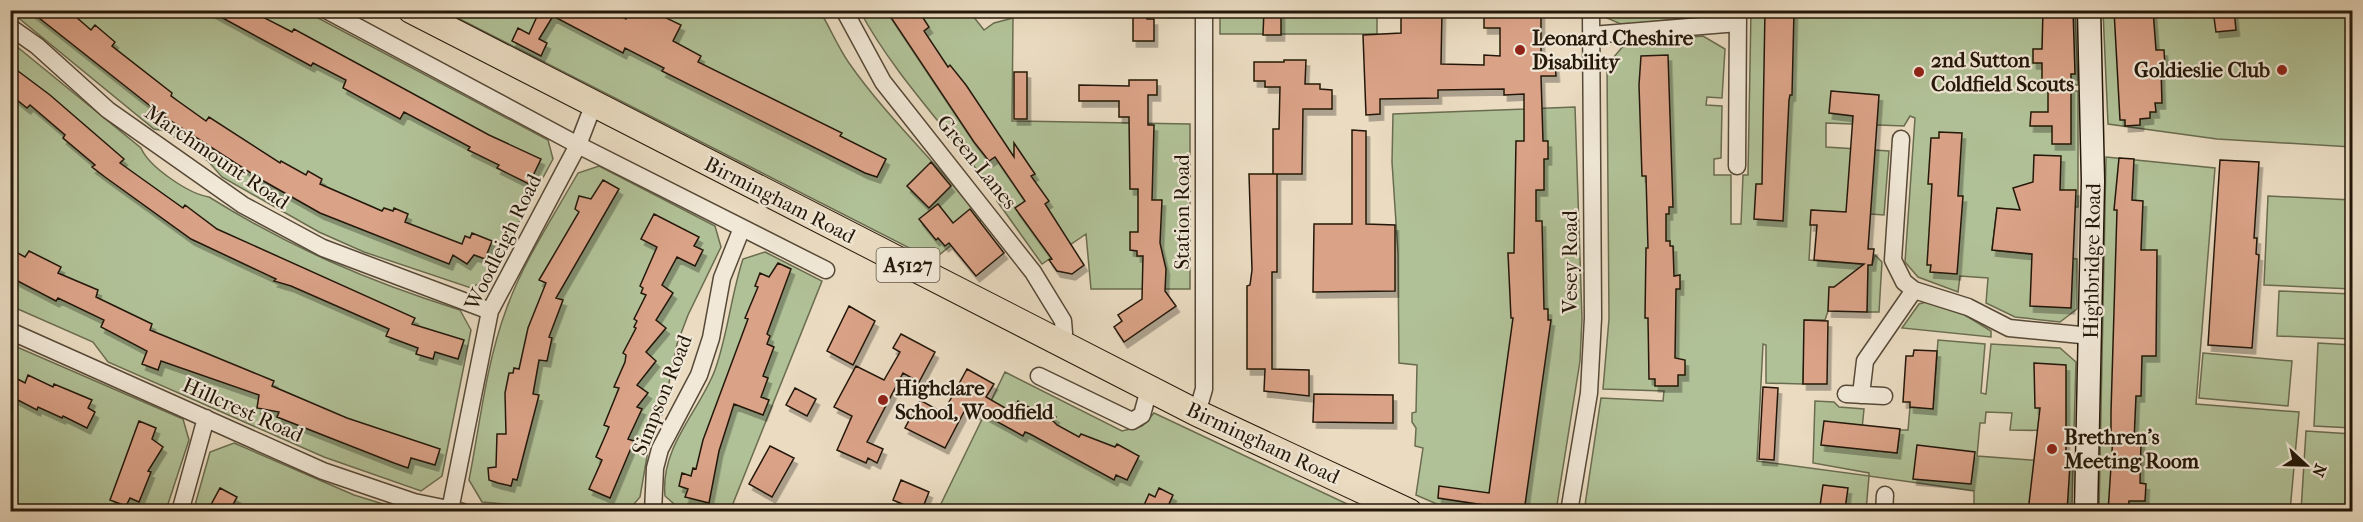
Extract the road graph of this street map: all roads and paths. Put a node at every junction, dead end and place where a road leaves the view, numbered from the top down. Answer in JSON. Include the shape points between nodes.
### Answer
{"nodes":[{"id":1,"x":326,"y":10,"type":"edge"},
{"id":2,"x":411,"y":10,"type":"edge"},
{"id":3,"x":843,"y":10,"type":"edge"},
{"id":4,"x":1204,"y":10,"type":"edge"},
{"id":5,"x":1591,"y":10,"type":"edge"},
{"id":6,"x":2089,"y":10,"type":"edge"},
{"id":7,"x":1738,"y":17,"type":"edge"},
{"id":8,"x":10,"y":27,"type":"edge"},
{"id":9,"x":1592,"y":35,"type":"junction"},
{"id":10,"x":593,"y":106,"type":"junction"},
{"id":11,"x":1901,"y":139,"type":"dead end"},
{"id":12,"x":578,"y":145,"type":"junction"},
{"id":13,"x":1737,"y":166,"type":"dead end"},
{"id":14,"x":742,"y":228,"type":"junction"},
{"id":15,"x":826,"y":270,"type":"dead end"},
{"id":16,"x":1914,"y":290,"type":"junction"},
{"id":17,"x":490,"y":310,"type":"junction"},
{"id":18,"x":10,"y":332,"type":"edge"},
{"id":19,"x":2091,"y":336,"type":"junction"},
{"id":20,"x":1059,"y":344,"type":"junction"},
{"id":21,"x":1039,"y":376,"type":"dead end"},
{"id":22,"x":1149,"y":389,"type":"junction"},
{"id":23,"x":1884,"y":396,"type":"dead end"},
{"id":24,"x":1197,"y":413,"type":"junction"},
{"id":25,"x":206,"y":418,"type":"junction"},
{"id":26,"x":456,"y":511,"type":"edge"},
{"id":27,"x":180,"y":512,"type":"edge"},
{"id":28,"x":653,"y":512,"type":"edge"},
{"id":29,"x":1409,"y":512,"type":"edge"},
{"id":30,"x":1569,"y":512,"type":"edge"},
{"id":31,"x":2086,"y":512,"type":"edge"}],
"edges":[{"from":1,"to":12,"type":"street","name":"Birmingham Road"},
{"from":2,"to":10,"type":"main road","name":"Birmingham Road","number":"A5127"},
{"from":3,"to":20,"type":"street","name":"Green Lanes","via":[[883,82],[1033,272],[1063,321],[1064,333]]},
{"from":4,"to":24,"type":"street","name":"Station Road","via":[[1204,389]]},
{"from":5,"to":9,"type":"street","name":"Vesey Road"},
{"from":6,"to":19,"type":"street","name":"Highbridge Road","via":[[2093,138]]},
{"from":7,"to":9,"type":"street"},
{"from":7,"to":13,"type":"street"},
{"from":8,"to":17,"type":"street","name":"Marchmount Road","via":[[108,110],[243,205],[323,248]]},
{"from":9,"to":30,"type":"street","name":"Vesey Road","via":[[1593,318],[1589,393]]},
{"from":10,"to":12,"type":"street","name":"Woodleigh Road"},
{"from":10,"to":20,"type":"main road","name":"Birmingham Road","number":"A5127"},
{"from":11,"to":16,"type":"street","via":[[1893,260],[1904,282]]},
{"from":12,"to":14,"type":"street","name":"Birmingham Road"},
{"from":12,"to":17,"type":"street","name":"Woodleigh Road"},
{"from":14,"to":15,"type":"street","name":"Birmingham Road"},
{"from":14,"to":28,"type":"street","name":"Simpson Road","via":[[722,278],[711,338],[699,375],[660,449]]},
{"from":16,"to":19,"type":"street","via":[[1968,307],[2009,328]]},
{"from":16,"to":23,"type":"street","via":[[1865,362],[1853,395]]},
{"from":17,"to":26,"type":"street","name":"Woodleigh Road"},
{"from":18,"to":25,"type":"street","name":"Hillcrest Road"},
{"from":19,"to":31,"type":"street","name":"Highbridge Road"},
{"from":20,"to":22,"type":"main road","name":"Birmingham Road","number":"A5127"},
{"from":21,"to":22,"type":"street","via":[[1132,422],[1142,415]]},
{"from":22,"to":24,"type":"main road","name":"Birmingham Road","number":"A5127"},
{"from":24,"to":29,"type":"main road","name":"Birmingham Road","number":"A5127"},
{"from":25,"to":26,"type":"street","name":"Hillcrest Road","via":[[324,471],[414,502]]},
{"from":25,"to":27,"type":"street"}]}
